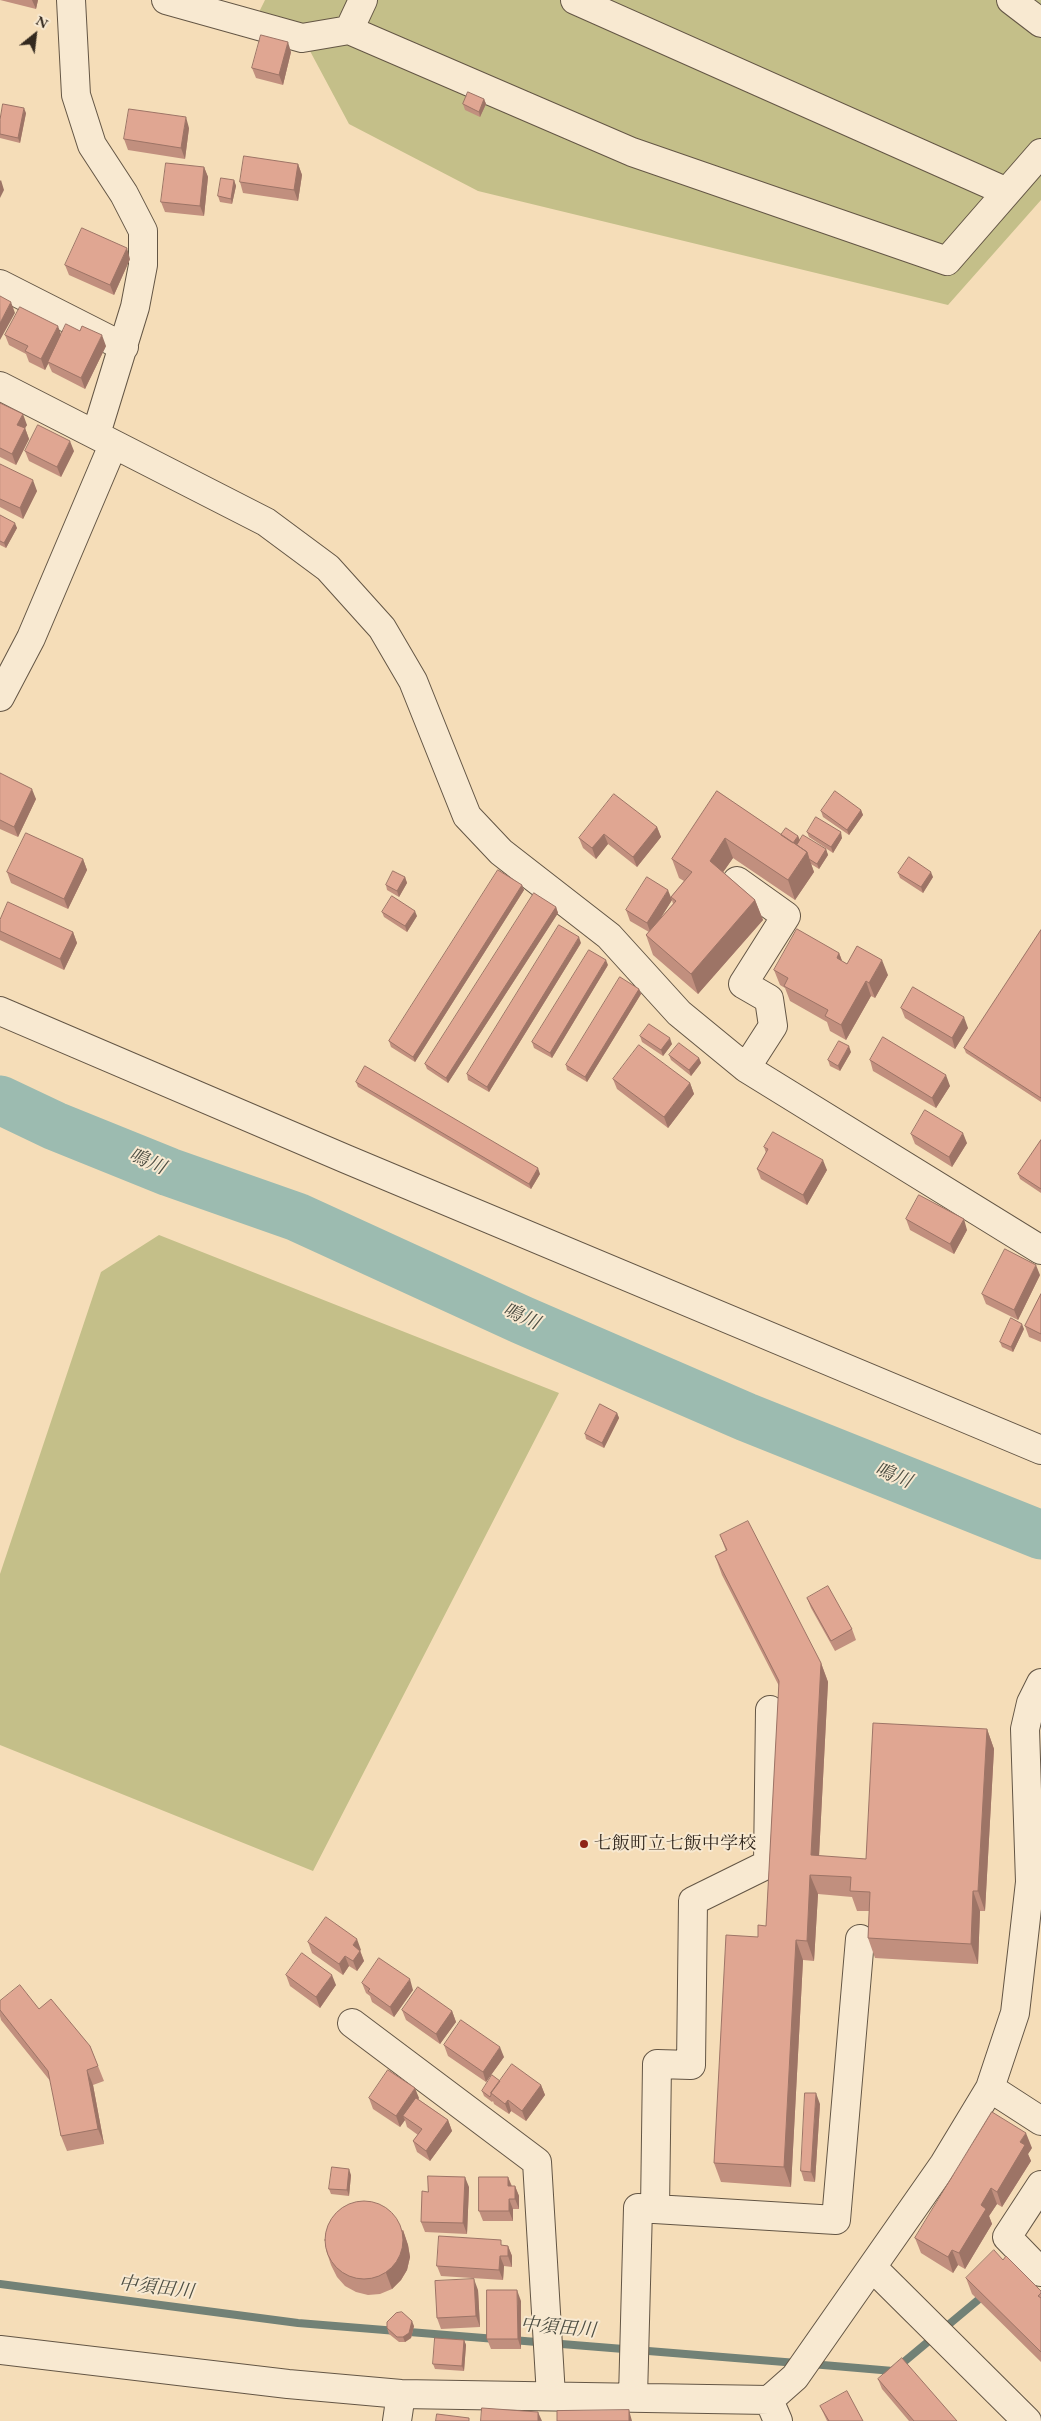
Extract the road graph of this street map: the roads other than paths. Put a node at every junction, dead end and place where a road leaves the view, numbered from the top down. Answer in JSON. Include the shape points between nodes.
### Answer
{"nodes":[{"id":1,"x":71,"y":0,"type":"edge"},
{"id":2,"x":166,"y":0,"type":"edge"},
{"id":3,"x":363,"y":0,"type":"edge"},
{"id":4,"x":575,"y":0,"type":"edge"},
{"id":5,"x":1011,"y":0,"type":"edge"},
{"id":6,"x":1041,"y":23,"type":"edge"},
{"id":7,"x":349,"y":30,"type":"junction"},
{"id":8,"x":1041,"y":153,"type":"edge"},
{"id":9,"x":1007,"y":192,"type":"junction"},
{"id":10,"x":0,"y":284,"type":"edge"},
{"id":11,"x":124,"y":347,"type":"junction"},
{"id":12,"x":0,"y":386,"type":"edge"},
{"id":13,"x":105,"y":440,"type":"junction"},
{"id":14,"x":0,"y":697,"type":"edge"},
{"id":15,"x":737,"y":881,"type":"dead end"},
{"id":16,"x":0,"y":1011,"type":"edge"},
{"id":17,"x":746,"y":1068,"type":"junction"},
{"id":18,"x":1041,"y":1250,"type":"edge"},
{"id":19,"x":1041,"y":1450,"type":"edge"},
{"id":20,"x":1041,"y":1683,"type":"edge"},
{"id":21,"x":770,"y":1710,"type":"dead end"},
{"id":22,"x":860,"y":1939,"type":"dead end"},
{"id":23,"x":1032,"y":1952,"type":"edge"},
{"id":24,"x":352,"y":2023,"type":"dead end"},
{"id":25,"x":990,"y":2088,"type":"junction"},
{"id":26,"x":1041,"y":2121,"type":"edge"},
{"id":27,"x":1041,"y":2185,"type":"edge"},
{"id":28,"x":655,"y":2209,"type":"junction"},
{"id":29,"x":872,"y":2267,"type":"junction"},
{"id":30,"x":1041,"y":2272,"type":"edge"},
{"id":31,"x":0,"y":2350,"type":"edge"},
{"id":32,"x":400,"y":2394,"type":"junction"},
{"id":33,"x":551,"y":2396,"type":"junction"},
{"id":34,"x":633,"y":2397,"type":"junction"},
{"id":35,"x":774,"y":2410,"type":"edge"},
{"id":36,"x":397,"y":2421,"type":"edge"},
{"id":37,"x":1027,"y":2421,"type":"edge"}],
"edges":[{"from":1,"to":11,"type":"street","via":[[76,95],[92,144],[143,231],[135,307]]},
{"from":2,"to":7,"type":"street","via":[[302,38]]},
{"from":3,"to":7,"type":"street"},
{"from":4,"to":9,"type":"street"},
{"from":5,"to":6,"type":"street"},
{"from":7,"to":9,"type":"street","via":[[632,152],[947,261]]},
{"from":8,"to":9,"type":"street"},
{"from":10,"to":11,"type":"street"},
{"from":11,"to":13,"type":"street"},
{"from":12,"to":13,"type":"street"},
{"from":13,"to":14,"type":"street","via":[[32,638]]},
{"from":13,"to":17,"type":"street","via":[[266,522],[328,568],[382,628],[413,681],[467,816],[501,852],[609,936],[679,1012]]},
{"from":15,"to":17,"type":"street","via":[[786,916],[743,984],[769,999],[773,1026]]},
{"from":16,"to":19,"type":"street"},
{"from":17,"to":18,"type":"street"},
{"from":20,"to":23,"type":"street","via":[[1031,1702],[1025,1729]]},
{"from":21,"to":28,"type":"street","via":[[768,1864],[693,1901],[691,2064],[657,2064]]},
{"from":22,"to":28,"type":"street","via":[[836,2220]]},
{"from":23,"to":25,"type":"street"},
{"from":24,"to":33,"type":"street","via":[[537,2162]]},
{"from":25,"to":26,"type":"street"},
{"from":25,"to":29,"type":"street","via":[[944,2164]]},
{"from":27,"to":30,"type":"street","via":[[1007,2237]]},
{"from":28,"to":34,"type":"street","via":[[638,2208]]},
{"from":29,"to":35,"type":"street"},
{"from":29,"to":37,"type":"street"},
{"from":31,"to":32,"type":"street"},
{"from":32,"to":33,"type":"street"},
{"from":32,"to":36,"type":"street"},
{"from":33,"to":34,"type":"street"},
{"from":34,"to":35,"type":"street"}]}
